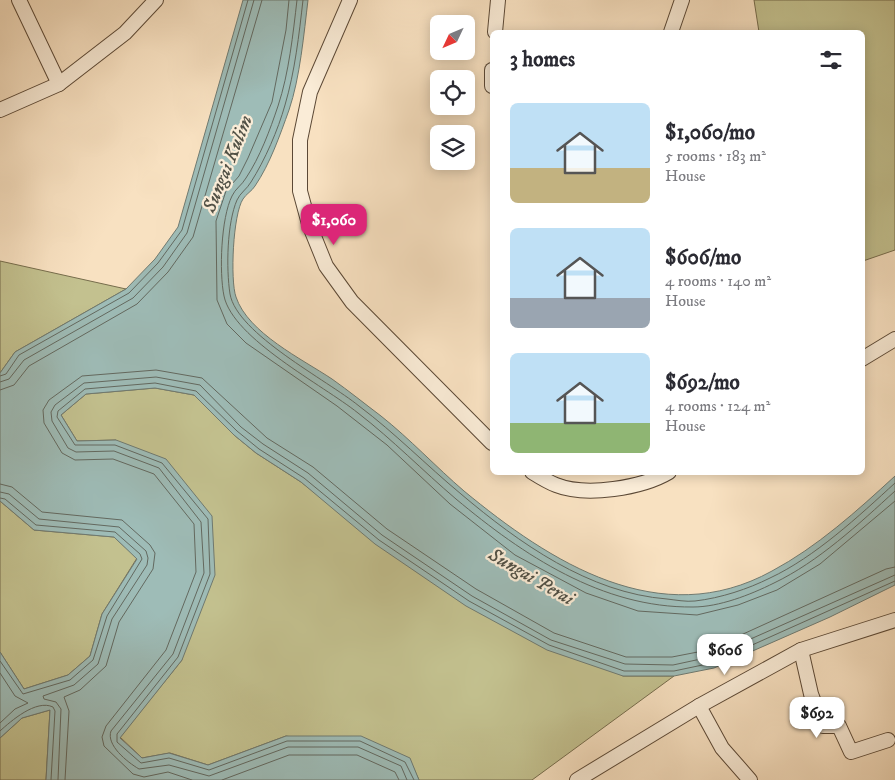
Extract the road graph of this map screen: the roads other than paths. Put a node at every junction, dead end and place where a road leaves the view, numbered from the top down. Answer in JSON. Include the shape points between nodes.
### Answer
{"nodes":[{"id":1,"x":19,"y":0,"type":"edge"},
{"id":2,"x":156,"y":0,"type":"edge"},
{"id":3,"x":350,"y":0,"type":"edge"},
{"id":4,"x":498,"y":0,"type":"edge"},
{"id":5,"x":682,"y":0,"type":"edge"},
{"id":6,"x":495,"y":30,"type":"edge"},
{"id":7,"x":672,"y":30,"type":"edge"},
{"id":8,"x":59,"y":84,"type":"junction"},
{"id":9,"x":0,"y":110,"type":"edge"},
{"id":10,"x":895,"y":339,"type":"edge"},
{"id":11,"x":865,"y":357,"type":"edge"},
{"id":12,"x":490,"y":441,"type":"edge"},
{"id":13,"x":538,"y":475,"type":"edge"},
{"id":14,"x":664,"y":475,"type":"edge"},
{"id":15,"x":895,"y":620,"type":"edge"},
{"id":16,"x":801,"y":650,"type":"junction"},
{"id":17,"x":699,"y":706,"type":"junction"},
{"id":18,"x":888,"y":740,"type":"dead end"},
{"id":19,"x":577,"y":780,"type":"edge"},
{"id":20,"x":750,"y":780,"type":"edge"}],
"edges":[{"from":1,"to":8,"type":"street"},
{"from":2,"to":8,"type":"street","via":[[125,33]]},
{"from":3,"to":12,"type":"street","via":[[310,92],[300,140],[300,191],[309,224],[326,266],[352,302]]},
{"from":4,"to":6,"type":"street"},
{"from":5,"to":7,"type":"street"},
{"from":8,"to":9,"type":"street"},
{"from":10,"to":11,"type":"street"},
{"from":13,"to":14,"type":"street","via":[[558,486],[594,490],[625,488]]},
{"from":15,"to":16,"type":"street"},
{"from":16,"to":17,"type":"street"},
{"from":16,"to":18,"type":"street","via":[[811,694],[823,726],[839,726],[851,752]]},
{"from":17,"to":19,"type":"street"},
{"from":17,"to":20,"type":"street","via":[[722,748]]}]}
